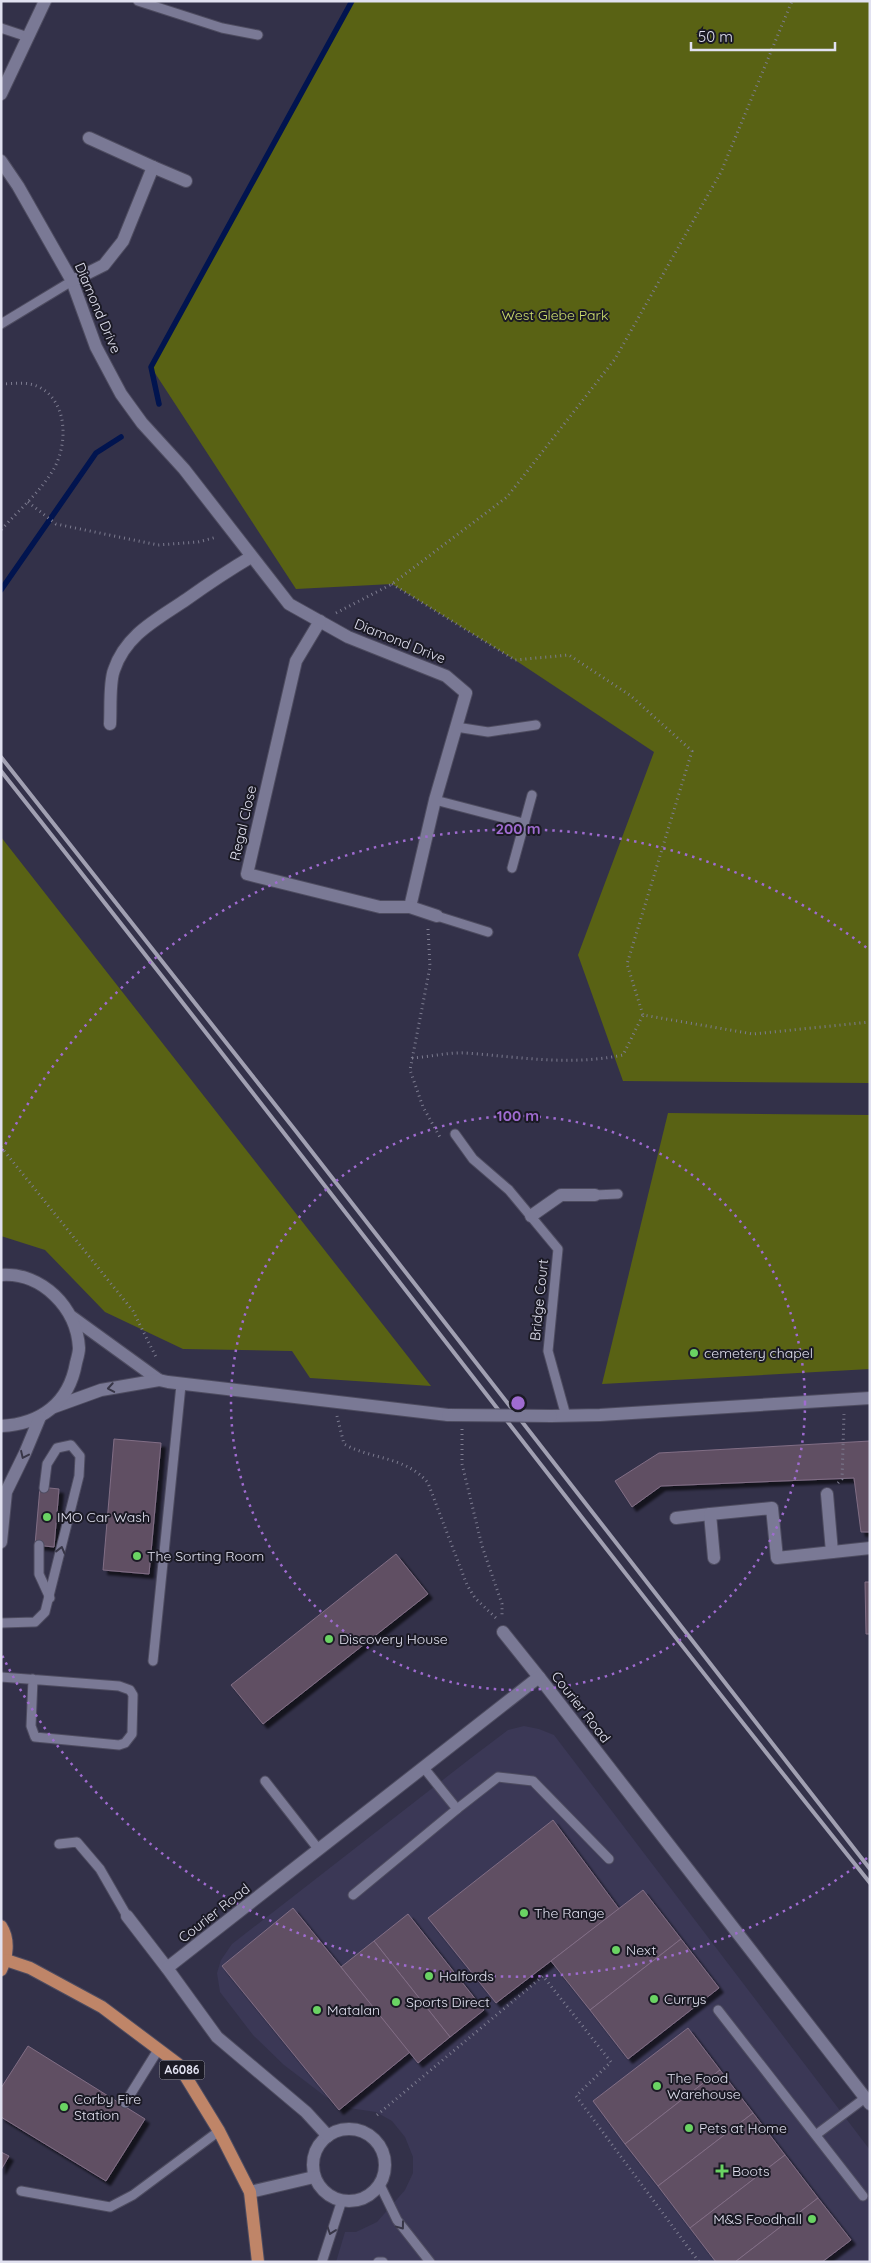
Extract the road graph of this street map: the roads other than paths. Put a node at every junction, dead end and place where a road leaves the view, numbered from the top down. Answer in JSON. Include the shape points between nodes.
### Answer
{"nodes":[{"id":1,"x":45,"y":1,"type":"edge"},
{"id":2,"x":138,"y":1,"type":"edge"},
{"id":3,"x":1,"y":28,"type":"edge"},
{"id":4,"x":258,"y":35,"type":"dead end"},
{"id":5,"x":28,"y":37,"type":"junction"},
{"id":6,"x":1,"y":94,"type":"edge"},
{"id":7,"x":89,"y":138,"type":"dead end"},
{"id":8,"x":1,"y":161,"type":"edge"},
{"id":9,"x":154,"y":167,"type":"junction"},
{"id":10,"x":186,"y":181,"type":"dead end"},
{"id":11,"x":72,"y":281,"type":"junction"},
{"id":12,"x":1,"y":324,"type":"edge"},
{"id":13,"x":251,"y":557,"type":"junction"},
{"id":14,"x":320,"y":621,"type":"junction"},
{"id":15,"x":110,"y":724,"type":"dead end"},
{"id":16,"x":536,"y":725,"type":"dead end"},
{"id":17,"x":456,"y":727,"type":"junction"},
{"id":18,"x":532,"y":795,"type":"dead end"},
{"id":19,"x":435,"y":800,"type":"junction"},
{"id":20,"x":523,"y":822,"type":"junction"},
{"id":21,"x":512,"y":868,"type":"dead end"},
{"id":22,"x":410,"y":907,"type":"junction"},
{"id":23,"x":432,"y":914,"type":"joint"},
{"id":24,"x":488,"y":932,"type":"dead end"},
{"id":25,"x":455,"y":1134,"type":"road end"},
{"id":26,"x":618,"y":1194,"type":"dead end"},
{"id":27,"x":595,"y":1195,"type":"joint"},
{"id":28,"x":531,"y":1216,"type":"junction"},
{"id":29,"x":1,"y":1275,"type":"edge"},
{"id":30,"x":72,"y":1317,"type":"junction"},
{"id":31,"x":163,"y":1381,"type":"junction"},
{"id":32,"x":181,"y":1385,"type":"junction"},
{"id":33,"x":870,"y":1398,"type":"edge"},
{"id":34,"x":54,"y":1407,"type":"junction"},
{"id":35,"x":566,"y":1416,"type":"junction"},
{"id":36,"x":40,"y":1417,"type":"junction"},
{"id":37,"x":1,"y":1426,"type":"edge"},
{"id":38,"x":4,"y":1486,"type":"edge"},
{"id":39,"x":44,"y":1488,"type":"dead end"},
{"id":40,"x":827,"y":1494,"type":"road end"},
{"id":41,"x":710,"y":1514,"type":"junction"},
{"id":42,"x":676,"y":1518,"type":"dead end"},
{"id":43,"x":1,"y":1542,"type":"edge"},
{"id":44,"x":39,"y":1545,"type":"dead end"},
{"id":45,"x":870,"y":1548,"type":"edge"},
{"id":46,"x":832,"y":1552,"type":"junction"},
{"id":47,"x":714,"y":1558,"type":"dead end"},
{"id":48,"x":50,"y":1598,"type":"junction"},
{"id":49,"x":1,"y":1623,"type":"edge"},
{"id":50,"x":504,"y":1632,"type":"dead end"},
{"id":51,"x":153,"y":1661,"type":"dead end"},
{"id":52,"x":1,"y":1677,"type":"edge"},
{"id":53,"x":539,"y":1677,"type":"junction"},
{"id":54,"x":33,"y":1679,"type":"junction"},
{"id":55,"x":424,"y":1768,"type":"junction"},
{"id":56,"x":265,"y":1781,"type":"dead end"},
{"id":57,"x":457,"y":1809,"type":"junction"},
{"id":58,"x":59,"y":1844,"type":"dead end"},
{"id":59,"x":319,"y":1850,"type":"junction"},
{"id":60,"x":609,"y":1859,"type":"dead end"},
{"id":61,"x":353,"y":1895,"type":"dead end"},
{"id":62,"x":127,"y":1916,"type":"joint"},
{"id":63,"x":1,"y":1926,"type":"edge"},
{"id":64,"x":3,"y":1965,"type":"edge"},
{"id":65,"x":167,"y":1968,"type":"junction"},
{"id":66,"x":718,"y":2010,"type":"dead end"},
{"id":67,"x":158,"y":2050,"type":"junction"},
{"id":68,"x":867,"y":2101,"type":"edge"},
{"id":69,"x":125,"y":2103,"type":"dead end"},
{"id":70,"x":219,"y":2131,"type":"junction"},
{"id":71,"x":817,"y":2134,"type":"junction"},
{"id":72,"x":328,"y":2136,"type":"junction"},
{"id":73,"x":314,"y":2177,"type":"junction"},
{"id":74,"x":380,"y":2185,"type":"junction"},
{"id":75,"x":20,"y":2191,"type":"dead end"},
{"id":76,"x":250,"y":2192,"type":"junction"},
{"id":77,"x":862,"y":2196,"type":"dead end"},
{"id":78,"x":342,"y":2200,"type":"junction"},
{"id":79,"x":258,"y":2262,"type":"edge"},
{"id":80,"x":322,"y":2262,"type":"edge"},
{"id":81,"x":378,"y":2262,"type":"edge"},
{"id":82,"x":383,"y":2262,"type":"edge"},
{"id":83,"x":430,"y":2262,"type":"edge"}],
"edges":[{"from":1,"to":5,"type":"street"},
{"from":2,"to":4,"type":"lane","via":[[222,28]]},
{"from":3,"to":5,"type":"lane"},
{"from":5,"to":6,"type":"street"},
{"from":7,"to":9,"type":"street"},
{"from":8,"to":11,"type":"street","name":"Diamond Drive"},
{"from":9,"to":10,"type":"street"},
{"from":9,"to":11,"type":"street","via":[[123,241],[104,265]]},
{"from":11,"to":12,"type":"lane"},
{"from":11,"to":13,"type":"street","name":"Diamond Drive","via":[[96,347],[122,394]]},
{"from":13,"to":14,"type":"street","name":"Diamond Drive","via":[[289,604]]},
{"from":13,"to":15,"type":"street","via":[[154,618],[138,632],[113,671]]},
{"from":14,"to":17,"type":"street","name":"Diamond Drive","via":[[348,637],[446,676],[466,693]]},
{"from":14,"to":22,"type":"street","name":"Regal Close","via":[[296,660],[247,874],[380,908]]},
{"from":16,"to":17,"type":"lane","via":[[488,732]]},
{"from":17,"to":19,"type":"street"},
{"from":18,"to":20,"type":"lane"},
{"from":19,"to":20,"type":"lane"},
{"from":19,"to":22,"type":"street"},
{"from":20,"to":21,"type":"lane"},
{"from":22,"to":23,"type":"street","name":"Regal Close"},
{"from":23,"to":24,"type":"lane"},
{"from":25,"to":28,"type":"lane","name":"Bridge Court","via":[[473,1159],[509,1190]]},
{"from":26,"to":27,"type":"lane"},
{"from":27,"to":28,"type":"street","via":[[561,1195]]},
{"from":28,"to":35,"type":"lane","name":"Bridge Court","via":[[558,1249],[548,1351]]},
{"from":29,"to":30,"type":"street","via":[[11,1274],[36,1281],[57,1296]]},
{"from":30,"to":31,"type":"street"},
{"from":30,"to":34,"type":"street","via":[[79,1349],[75,1373],[73,1381]]},
{"from":31,"to":32,"type":"street"},
{"from":31,"to":34,"type":"street","one_way":true,"via":[[101,1390]]},
{"from":32,"to":35,"type":"street","bridge":true,"via":[[454,1415]]},
{"from":32,"to":51,"type":"lane"},
{"from":33,"to":35,"type":"street"},
{"from":34,"to":36,"type":"street"},
{"from":36,"to":37,"type":"street","via":[[18,1425]]},
{"from":36,"to":38,"type":"street","one_way":true,"via":[[25,1453]]},
{"from":38,"to":43,"type":"street"},
{"from":48,"to":39,"type":"lane","one_way":true,"via":[[79,1476],[80,1456],[72,1445],[57,1448],[47,1464]]},
{"from":40,"to":46,"type":"street"},
{"from":41,"to":42,"type":"street"},
{"from":41,"to":46,"type":"street","via":[[772,1508],[777,1558]]},
{"from":41,"to":47,"type":"street"},
{"from":44,"to":48,"type":"lane","via":[[38,1574]]},
{"from":45,"to":46,"type":"street"},
{"from":48,"to":49,"type":"lane","via":[[45,1612],[35,1622]]},
{"from":50,"to":53,"type":"street"},
{"from":52,"to":54,"type":"lane"},
{"from":53,"to":55,"type":"street","name":"Courier Road"},
{"from":53,"to":68,"type":"street","name":"Courier Road"},
{"from":54,"to":54,"type":"lane","via":[[119,1686],[130,1690],[133,1695],[132,1734],[119,1745],[35,1737],[31,1726]]},
{"from":55,"to":57,"type":"lane"},
{"from":55,"to":59,"type":"street","name":"Courier Road"},
{"from":56,"to":59,"type":"lane"},
{"from":57,"to":60,"type":"lane","via":[[498,1777],[532,1781]]},
{"from":57,"to":61,"type":"lane"},
{"from":58,"to":62,"type":"lane","via":[[77,1842],[100,1869]]},
{"from":59,"to":65,"type":"street","name":"Courier Road"},
{"from":62,"to":65,"type":"street"},
{"from":63,"to":64,"type":"main road","number":"A6086","via":[[7,1944]]},
{"from":64,"to":67,"type":"main road","number":"A6086","via":[[30,1968],[102,2007]]},
{"from":65,"to":72,"type":"street","via":[[217,2037],[306,2112]]},
{"from":66,"to":71,"type":"lane"},
{"from":67,"to":69,"type":"lane"},
{"from":67,"to":70,"type":"main road","number":"A6086","via":[[178,2064]]},
{"from":68,"to":71,"type":"lane"},
{"from":70,"to":75,"type":"lane","via":[[133,2195],[110,2207]]},
{"from":70,"to":76,"type":"main road","number":"A6086"},
{"from":71,"to":77,"type":"lane"},
{"from":72,"to":73,"type":"street","via":[[312,2160]]},
{"from":72,"to":74,"type":"street","via":[[341,2130],[356,2130],[369,2135],[381,2146],[386,2162]]},
{"from":73,"to":76,"type":"street"},
{"from":73,"to":78,"type":"street","via":[[319,2187]]},
{"from":74,"to":78,"type":"street","via":[[370,2197]]},
{"from":74,"to":83,"type":"lane","one_way":true,"via":[[397,2220]]},
{"from":76,"to":79,"type":"main road","number":"A6086"},
{"from":78,"to":80,"type":"lane","one_way":true},
{"from":81,"to":82,"type":"lane"}]}
